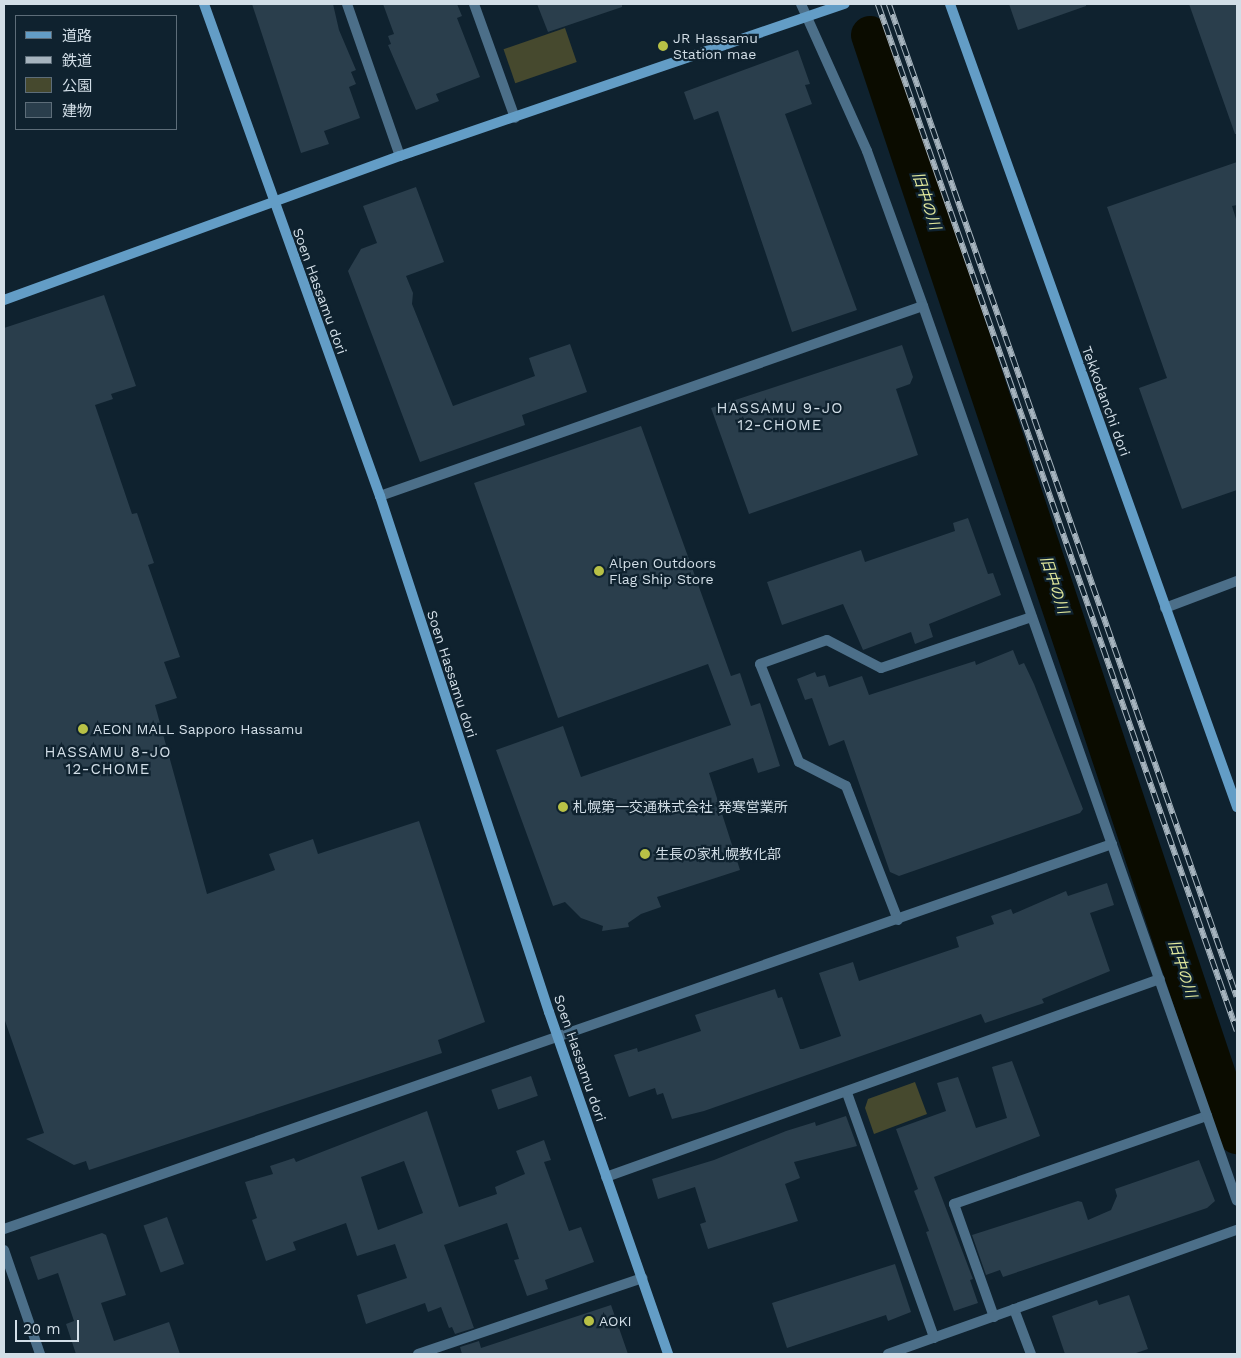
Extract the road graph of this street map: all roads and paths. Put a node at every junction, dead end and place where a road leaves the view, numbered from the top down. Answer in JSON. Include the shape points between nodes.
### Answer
{"nodes":[{"id":1,"x":204,"y":4,"type":"edge"},
{"id":2,"x":347,"y":4,"type":"edge"},
{"id":3,"x":474,"y":4,"type":"edge"},
{"id":4,"x":801,"y":4,"type":"edge"},
{"id":5,"x":845,"y":4,"type":"edge"},
{"id":6,"x":950,"y":4,"type":"edge"},
{"id":7,"x":806,"y":17,"type":"junction"},
{"id":8,"x":515,"y":118,"type":"junction"},
{"id":9,"x":400,"y":156,"type":"junction"},
{"id":10,"x":273,"y":202,"type":"junction"},
{"id":11,"x":4,"y":300,"type":"edge"},
{"id":12,"x":923,"y":306,"type":"junction"},
{"id":13,"x":380,"y":496,"type":"junction"},
{"id":14,"x":1237,"y":581,"type":"edge"},
{"id":15,"x":1165,"y":608,"type":"junction"},
{"id":16,"x":1032,"y":617,"type":"junction"},
{"id":17,"x":1237,"y":807,"type":"edge"},
{"id":18,"x":1112,"y":844,"type":"junction"},
{"id":19,"x":898,"y":920,"type":"junction"},
{"id":20,"x":1160,"y":979,"type":"junction"},
{"id":21,"x":560,"y":1036,"type":"junction"},
{"id":22,"x":847,"y":1093,"type":"junction"},
{"id":23,"x":1208,"y":1116,"type":"junction"},
{"id":24,"x":606,"y":1176,"type":"junction"},
{"id":25,"x":1237,"y":1201,"type":"edge"},
{"id":26,"x":4,"y":1229,"type":"edge"},
{"id":27,"x":1237,"y":1230,"type":"edge"},
{"id":28,"x":4,"y":1250,"type":"edge"},
{"id":29,"x":642,"y":1278,"type":"junction"},
{"id":30,"x":1014,"y":1310,"type":"junction"},
{"id":31,"x":994,"y":1317,"type":"junction"},
{"id":32,"x":934,"y":1338,"type":"junction"},
{"id":33,"x":905,"y":1351,"type":"edge"},
{"id":34,"x":40,"y":1354,"type":"edge"},
{"id":35,"x":418,"y":1354,"type":"edge"},
{"id":36,"x":668,"y":1354,"type":"edge"},
{"id":37,"x":888,"y":1354,"type":"edge"},
{"id":38,"x":1031,"y":1354,"type":"edge"}],
"edges":[{"from":1,"to":10,"type":"street","name":"Soen Hassamu dori"},
{"from":2,"to":9,"type":"street"},
{"from":3,"to":8,"type":"street"},
{"from":4,"to":7,"type":"street"},
{"from":5,"to":7,"type":"street"},
{"from":6,"to":15,"type":"street","name":"Tekkodanchi dori"},
{"from":7,"to":8,"type":"street"},
{"from":7,"to":12,"type":"street","via":[[867,151]]},
{"from":8,"to":9,"type":"street"},
{"from":9,"to":10,"type":"street"},
{"from":10,"to":11,"type":"street"},
{"from":10,"to":13,"type":"street","name":"Soen Hassamu dori"},
{"from":12,"to":13,"type":"street"},
{"from":12,"to":16,"type":"street"},
{"from":13,"to":21,"type":"street","name":"Soen Hassamu dori"},
{"from":14,"to":15,"type":"street"},
{"from":15,"to":17,"type":"street","name":"Tekkodanchi dori"},
{"from":16,"to":18,"type":"street"},
{"from":16,"to":19,"type":"street","via":[[881,668],[828,640],[760,664],[799,762],[846,786]]},
{"from":18,"to":19,"type":"street"},
{"from":18,"to":20,"type":"street"},
{"from":19,"to":21,"type":"street"},
{"from":20,"to":22,"type":"street"},
{"from":20,"to":23,"type":"street"},
{"from":21,"to":24,"type":"street","name":"Soen Hassamu dori"},
{"from":21,"to":26,"type":"street"},
{"from":22,"to":24,"type":"street"},
{"from":22,"to":32,"type":"street"},
{"from":23,"to":25,"type":"street"},
{"from":23,"to":31,"type":"street","via":[[954,1204]]},
{"from":24,"to":29,"type":"street","name":"Soen Hassamu dori"},
{"from":27,"to":30,"type":"street"},
{"from":28,"to":34,"type":"street"},
{"from":29,"to":35,"type":"street"},
{"from":29,"to":36,"type":"street","name":"Soen Hassamu dori"},
{"from":30,"to":31,"type":"street"},
{"from":30,"to":38,"type":"street"},
{"from":31,"to":32,"type":"street"},
{"from":32,"to":33,"type":"street"},
{"from":33,"to":37,"type":"street"}]}
